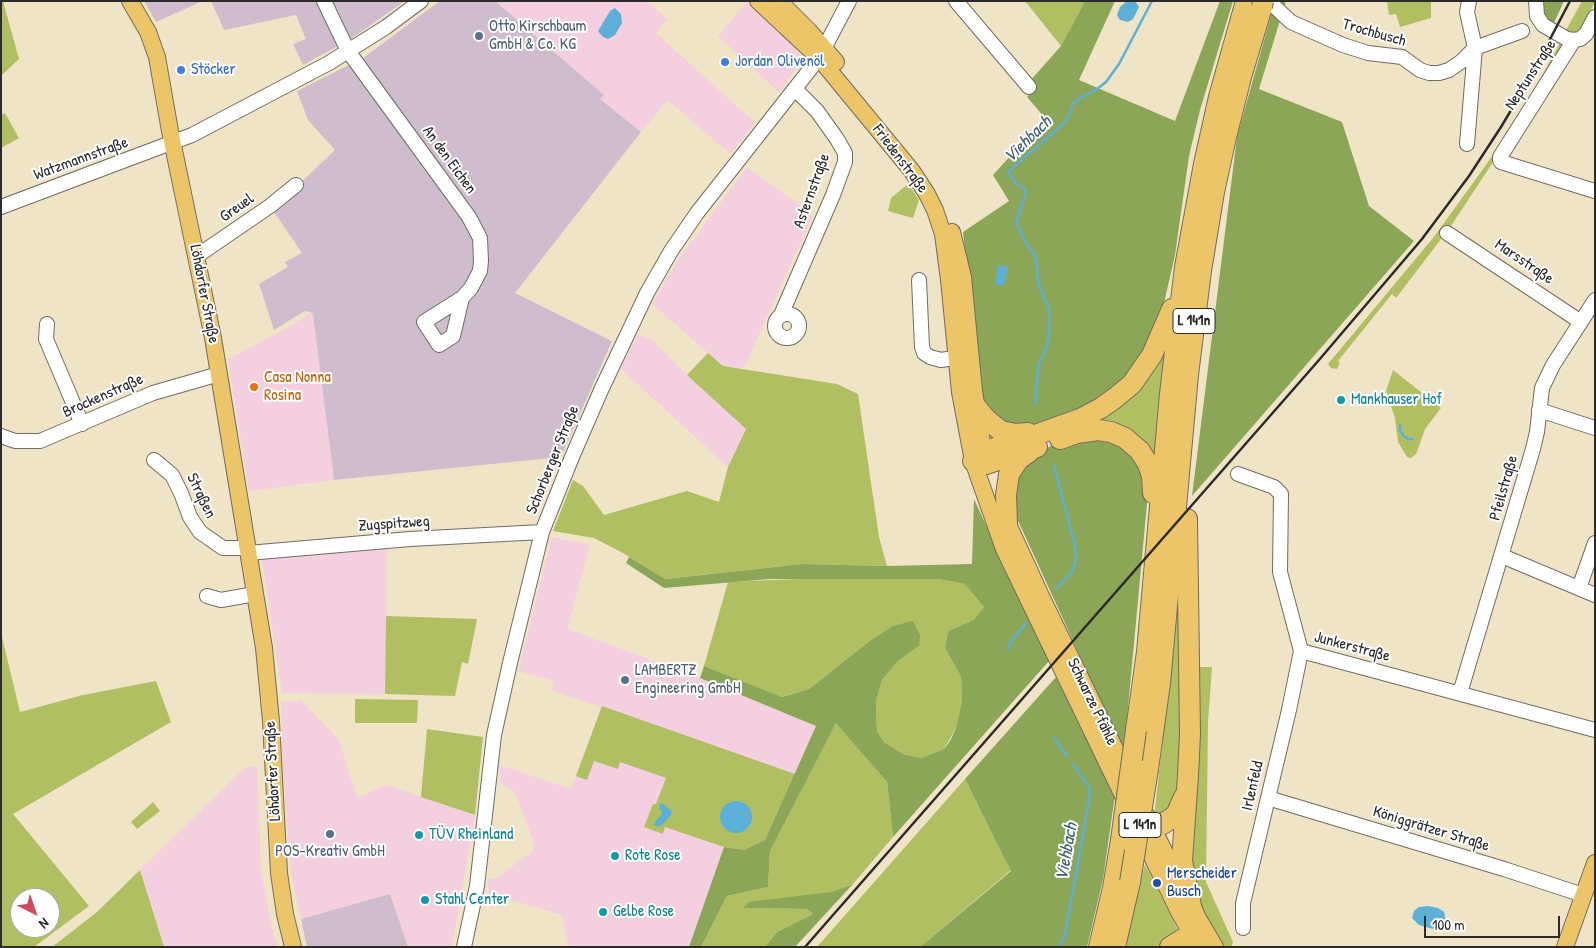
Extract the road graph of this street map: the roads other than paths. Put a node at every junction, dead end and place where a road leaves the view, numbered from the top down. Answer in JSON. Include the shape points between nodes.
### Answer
{"nodes":[{"id":1,"x":130,"y":1,"type":"edge"},
{"id":2,"x":324,"y":1,"type":"edge"},
{"id":3,"x":421,"y":1,"type":"edge"},
{"id":4,"x":758,"y":1,"type":"edge"},
{"id":5,"x":779,"y":1,"type":"edge"},
{"id":6,"x":849,"y":1,"type":"edge"},
{"id":7,"x":956,"y":1,"type":"edge"},
{"id":8,"x":1469,"y":1,"type":"edge"},
{"id":9,"x":1536,"y":1,"type":"edge"},
{"id":10,"x":1258,"y":3,"type":"edge"},
{"id":11,"x":1595,"y":17,"type":"edge"},
{"id":12,"x":1522,"y":31,"type":"dead end"},
{"id":13,"x":1574,"y":40,"type":"junction"},
{"id":14,"x":1475,"y":48,"type":"junction"},
{"id":15,"x":348,"y":51,"type":"junction"},
{"id":16,"x":822,"y":53,"type":"junction"},
{"id":17,"x":1029,"y":87,"type":"dead end"},
{"id":18,"x":795,"y":89,"type":"junction"},
{"id":19,"x":172,"y":144,"type":"junction"},
{"id":20,"x":1467,"y":144,"type":"dead end"},
{"id":21,"x":296,"y":185,"type":"dead end"},
{"id":22,"x":1595,"y":191,"type":"edge"},
{"id":23,"x":1,"y":207,"type":"edge"},
{"id":24,"x":1446,"y":233,"type":"dead end"},
{"id":25,"x":197,"y":256,"type":"junction"},
{"id":26,"x":1184,"y":278,"type":"junction"},
{"id":27,"x":919,"y":280,"type":"dead end"},
{"id":28,"x":462,"y":298,"type":"dead end"},
{"id":29,"x":1595,"y":300,"type":"edge"},
{"id":30,"x":781,"y":316,"type":"dead end"},
{"id":31,"x":1581,"y":322,"type":"junction"},
{"id":32,"x":47,"y":324,"type":"dead end"},
{"id":33,"x":963,"y":357,"type":"junction"},
{"id":34,"x":219,"y":374,"type":"junction"},
{"id":35,"x":976,"y":407,"type":"junction"},
{"id":36,"x":1539,"y":410,"type":"junction"},
{"id":37,"x":82,"y":424,"type":"junction"},
{"id":38,"x":1595,"y":428,"type":"edge"},
{"id":39,"x":1050,"y":429,"type":"junction"},
{"id":40,"x":1,"y":436,"type":"edge"},
{"id":41,"x":1037,"y":447,"type":"junction"},
{"id":42,"x":980,"y":459,"type":"junction"},
{"id":43,"x":154,"y":460,"type":"dead end"},
{"id":44,"x":1238,"y":474,"type":"dead end"},
{"id":45,"x":1179,"y":476,"type":"junction"},
{"id":46,"x":1007,"y":524,"type":"junction"},
{"id":47,"x":542,"y":532,"type":"junction"},
{"id":48,"x":1158,"y":533,"type":"junction"},
{"id":49,"x":1595,"y":543,"type":"edge"},
{"id":50,"x":248,"y":551,"type":"junction"},
{"id":51,"x":1502,"y":556,"type":"junction"},
{"id":52,"x":1579,"y":588,"type":"junction"},
{"id":53,"x":255,"y":594,"type":"junction"},
{"id":54,"x":1595,"y":595,"type":"edge"},
{"id":55,"x":207,"y":596,"type":"dead end"},
{"id":56,"x":1301,"y":651,"type":"junction"},
{"id":57,"x":1460,"y":693,"type":"junction"},
{"id":58,"x":1595,"y":730,"type":"edge"},
{"id":59,"x":1188,"y":789,"type":"junction"},
{"id":60,"x":1268,"y":798,"type":"junction"},
{"id":61,"x":1129,"y":807,"type":"junction"},
{"id":62,"x":1151,"y":825,"type":"junction"},
{"id":63,"x":1595,"y":863,"type":"edge"},
{"id":64,"x":1583,"y":894,"type":"junction"},
{"id":65,"x":1191,"y":906,"type":"junction"},
{"id":66,"x":1243,"y":928,"type":"dead end"},
{"id":67,"x":1195,"y":941,"type":"edge"},
{"id":68,"x":293,"y":947,"type":"edge"},
{"id":69,"x":464,"y":947,"type":"edge"},
{"id":70,"x":1099,"y":947,"type":"edge"},
{"id":71,"x":1116,"y":947,"type":"edge"},
{"id":72,"x":1170,"y":947,"type":"edge"},
{"id":73,"x":1215,"y":947,"type":"edge"},
{"id":74,"x":1565,"y":947,"type":"edge"}],
"edges":[{"from":1,"to":19,"type":"main road","name":"Löhdorfer Straße","via":[[155,50]]},
{"from":2,"to":15,"type":"street","name":"An den Eichen"},
{"from":3,"to":15,"type":"street"},
{"from":4,"to":16,"type":"main road","name":"Friedenstraße"},
{"from":5,"to":16,"type":"main road","name":"Friedenstraße"},
{"from":6,"to":16,"type":"street","name":"Schorberger Straße"},
{"from":7,"to":17,"type":"street"},
{"from":8,"to":14,"type":"street","via":[[1467,12]]},
{"from":9,"to":13,"type":"street","via":[[1537,16],[1542,25]]},
{"from":10,"to":14,"type":"street","name":"Trochbusch","via":[[1275,7],[1291,22],[1329,38],[1368,53],[1405,58],[1429,73],[1453,68]]},
{"from":10,"to":26,"type":"highway","number":"L 141n","via":[[1219,97]]},
{"from":10,"to":45,"type":"highway","number":"L 141n","via":[[1214,192],[1194,322]]},
{"from":11,"to":13,"type":"street","name":"Neptunstraße","via":[[1586,34]]},
{"from":12,"to":14,"type":"street"},
{"from":13,"to":22,"type":"street","name":"Neptunstraße","via":[[1500,157],[1501,162]]},
{"from":14,"to":20,"type":"street"},
{"from":15,"to":19,"type":"street"},
{"from":15,"to":28,"type":"street","name":"An den Eichen","via":[[476,228],[481,246],[480,271]]},
{"from":16,"to":18,"type":"street","name":"Schorberger Straße"},
{"from":16,"to":33,"type":"main road","name":"Friedenstraße","via":[[912,171],[935,210],[943,234]]},
{"from":18,"to":30,"type":"street","name":"Asternstraße","via":[[838,139],[845,153],[845,162]]},
{"from":18,"to":47,"type":"street","name":"Schorberger Straße","via":[[697,213],[647,293],[602,388]]},
{"from":19,"to":23,"type":"street","name":"Watzmannstraße"},
{"from":19,"to":25,"type":"main road","name":"Löhdorfer Straße"},
{"from":21,"to":25,"type":"street","name":"Greuel"},
{"from":24,"to":31,"type":"street","name":"Marsstraße"},
{"from":25,"to":34,"type":"main road","name":"Löhdorfer Straße"},
{"from":26,"to":39,"type":"highway","via":[[1159,343],[1132,384],[1101,408]]},
{"from":26,"to":48,"type":"highway","number":"L 141n"},
{"from":27,"to":33,"type":"street","via":[[923,352],[935,359]]},
{"from":29,"to":31,"type":"street","name":"Pfeilstraße"},
{"from":31,"to":36,"type":"street","name":"Pfeilstraße","via":[[1547,376]]},
{"from":32,"to":37,"type":"street","via":[[46,339]]},
{"from":33,"to":35,"type":"main road","name":"Friedenstraße"},
{"from":33,"to":42,"type":"main road","name":"Friedenstraße","via":[[960,392]]},
{"from":34,"to":37,"type":"street","name":"Brockenstraße","via":[[153,393]]},
{"from":34,"to":50,"type":"main road","name":"Löhdorfer Straße"},
{"from":35,"to":39,"type":"highway","via":[[990,424],[1004,432],[1022,434]]},
{"from":35,"to":42,"type":"main road","name":"Friedenstraße"},
{"from":36,"to":38,"type":"street"},
{"from":36,"to":51,"type":"street","name":"Pfeilstraße","via":[[1533,449]]},
{"from":37,"to":40,"type":"street","name":"Brockenstraße","via":[[40,441],[15,441]]},
{"from":39,"to":42,"type":"highway"},
{"from":41,"to":42,"type":"highway"},
{"from":41,"to":46,"type":"highway","via":[[1018,460],[1009,474]]},
{"from":41,"to":48,"type":"highway","via":[[1091,430],[1112,432],[1131,442],[1145,457],[1150,470]]},
{"from":42,"to":46,"type":"main road","name":"Schwarze Pfähle"},
{"from":42,"to":61,"type":"main road","name":"Schwarze Pfähle","via":[[1004,549]]},
{"from":43,"to":50,"type":"street","name":"Straßen","via":[[172,475],[200,532],[223,548]]},
{"from":44,"to":56,"type":"street","name":"Junkerstraße","via":[[1281,494],[1280,572]]},
{"from":45,"to":59,"type":"highway","via":[[1186,489],[1187,502]]},
{"from":45,"to":71,"type":"highway","number":"L 141n","bridge":true,"via":[[1162,666],[1130,882]]},
{"from":46,"to":62,"type":"main road","name":"Schwarze Pfähle"},
{"from":47,"to":50,"type":"street","name":"Zugspitzweg"},
{"from":47,"to":69,"type":"street","name":"Schorberger Straße","via":[[494,735],[477,886]]},
{"from":48,"to":70,"type":"highway","number":"L 141n","bridge":true,"via":[[1147,652],[1121,840]]},
{"from":49,"to":52,"type":"street"},
{"from":50,"to":53,"type":"main road","name":"Löhdorfer Straße"},
{"from":51,"to":52,"type":"street"},
{"from":51,"to":57,"type":"street","name":"Pfeilstraße"},
{"from":52,"to":54,"type":"street"},
{"from":53,"to":55,"type":"street","via":[[221,600]]},
{"from":53,"to":68,"type":"main road","name":"Löhdorfer Straße","via":[[268,685],[279,873]]},
{"from":56,"to":57,"type":"street","name":"Junkerstraße"},
{"from":56,"to":60,"type":"street","name":"Irlenfeld"},
{"from":57,"to":58,"type":"street","name":"Junkerstraße"},
{"from":59,"to":62,"type":"highway","via":[[1172,819]]},
{"from":59,"to":65,"type":"highway","via":[[1182,854]]},
{"from":60,"to":64,"type":"street","name":"Königgrätzer Straße"},
{"from":60,"to":66,"type":"street","name":"Irlenfeld","via":[[1243,903]]},
{"from":61,"to":62,"type":"highway"},
{"from":61,"to":67,"type":"main road","name":"Schwarze Pfähle"},
{"from":62,"to":65,"type":"main road","name":"Schwarze Pfähle"},
{"from":63,"to":64,"type":"main road"},
{"from":64,"to":74,"type":"main road"},
{"from":65,"to":67,"type":"highway","via":[[1196,920]]},
{"from":65,"to":73,"type":"main road","name":"Schwarze Pfähle"},
{"from":67,"to":72,"type":"highway"}]}
